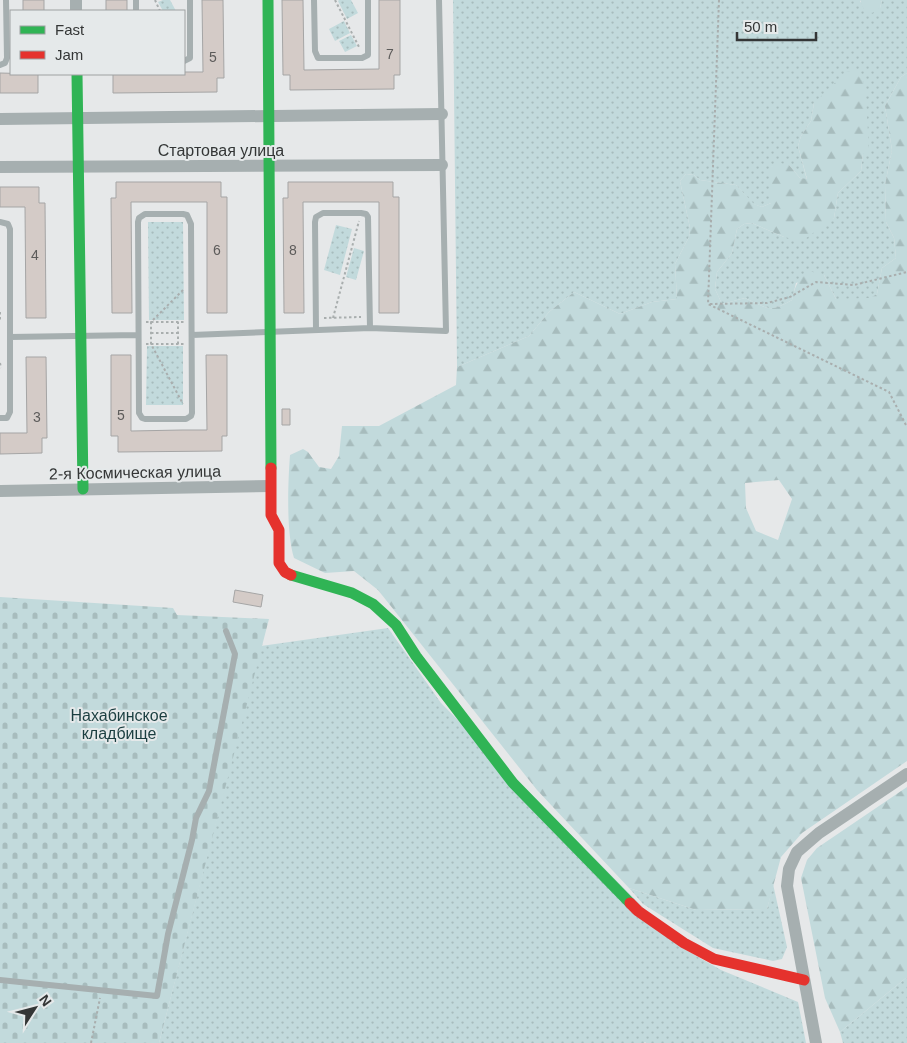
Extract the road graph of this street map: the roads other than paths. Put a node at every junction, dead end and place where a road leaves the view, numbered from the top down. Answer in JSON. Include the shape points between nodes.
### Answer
{"nodes":[{"id":1,"x":6,"y":0,"type":"edge"},
{"id":2,"x":190,"y":0,"type":"edge"},
{"id":3,"x":268,"y":0,"type":"edge"},
{"id":4,"x":314,"y":0,"type":"edge"},
{"id":5,"x":368,"y":0,"type":"edge"},
{"id":6,"x":439,"y":0,"type":"edge"},
{"id":7,"x":185,"y":60,"type":"edge"},
{"id":8,"x":0,"y":65,"type":"edge"},
{"id":9,"x":77,"y":75,"type":"edge"},
{"id":10,"x":442,"y":114,"type":"junction"},
{"id":11,"x":268,"y":116,"type":"junction"},
{"id":12,"x":77,"y":118,"type":"junction"},
{"id":13,"x":0,"y":119,"type":"edge"},
{"id":14,"x":442,"y":165,"type":"junction"},
{"id":15,"x":269,"y":166,"type":"junction"},
{"id":16,"x":0,"y":167,"type":"edge"},
{"id":17,"x":78,"y":167,"type":"junction"},
{"id":18,"x":0,"y":222,"type":"edge"},
{"id":19,"x":370,"y":328,"type":"junction"},
{"id":20,"x":316,"y":330,"type":"junction"},
{"id":21,"x":270,"y":332,"type":"junction"},
{"id":22,"x":138,"y":335,"type":"junction"},
{"id":23,"x":192,"y":335,"type":"junction"},
{"id":24,"x":81,"y":336,"type":"junction"},
{"id":25,"x":10,"y":337,"type":"junction"},
{"id":26,"x":0,"y":418,"type":"edge"},
{"id":27,"x":270,"y":486,"type":"junction"},
{"id":28,"x":83,"y":489,"type":"junction"},
{"id":29,"x":0,"y":491,"type":"edge"},
{"id":30,"x":226,"y":631,"type":"dead end"},
{"id":31,"x":907,"y":774,"type":"edge"},
{"id":32,"x":0,"y":980,"type":"edge"},
{"id":33,"x":804,"y":980,"type":"junction"},
{"id":34,"x":816,"y":1043,"type":"edge"}],
"edges":[{"from":1,"to":8,"type":"lane","via":[[7,58]]},
{"from":2,"to":7,"type":"lane","via":[[190,58]]},
{"from":3,"to":11,"type":"street"},
{"from":4,"to":5,"type":"lane","via":[[315,54],[318,58],[365,57],[368,51]]},
{"from":6,"to":10,"type":"lane"},
{"from":9,"to":12,"type":"street"},
{"from":10,"to":11,"type":"street","name":"Стартовая улица"},
{"from":10,"to":14,"type":"lane"},
{"from":11,"to":12,"type":"street","name":"Стартовая улица"},
{"from":11,"to":15,"type":"street"},
{"from":12,"to":13,"type":"street","name":"Стартовая улица"},
{"from":12,"to":17,"type":"street"},
{"from":14,"to":15,"type":"street","name":"Стартовая улица"},
{"from":14,"to":19,"type":"lane","via":[[446,331]]},
{"from":15,"to":17,"type":"street","name":"Стартовая улица"},
{"from":15,"to":21,"type":"street"},
{"from":16,"to":17,"type":"street","name":"Стартовая улица"},
{"from":17,"to":24,"type":"street"},
{"from":18,"to":25,"type":"lane","via":[[8,224],[10,229]]},
{"from":19,"to":20,"type":"lane"},
{"from":19,"to":20,"type":"lane","via":[[369,221],[366,214],[361,213],[323,213],[316,217]]},
{"from":20,"to":21,"type":"lane"},
{"from":21,"to":23,"type":"lane"},
{"from":21,"to":27,"type":"street"},
{"from":22,"to":23,"type":"lane","via":[[140,416],[145,419],[186,419],[192,413]]},
{"from":22,"to":23,"type":"lane","via":[[138,222],[142,215],[183,214],[190,219]]},
{"from":22,"to":24,"type":"lane"},
{"from":24,"to":25,"type":"lane"},
{"from":24,"to":28,"type":"street"},
{"from":25,"to":26,"type":"lane","via":[[10,412],[7,418]]},
{"from":27,"to":28,"type":"street","name":"2-я Космическая улица"},
{"from":27,"to":33,"type":"street","via":[[270,515],[280,530],[281,568],[293,576],[352,593],[372,604],[396,625],[513,783],[638,910],[684,944],[714,959]]},
{"from":28,"to":29,"type":"street","name":"2-я Космическая улица"},
{"from":30,"to":32,"type":"lane","via":[[235,654],[209,791],[196,818],[168,934],[157,996]]},
{"from":31,"to":33,"type":"street","via":[[819,833],[797,852],[789,869],[787,886]]},
{"from":33,"to":34,"type":"street"}]}
